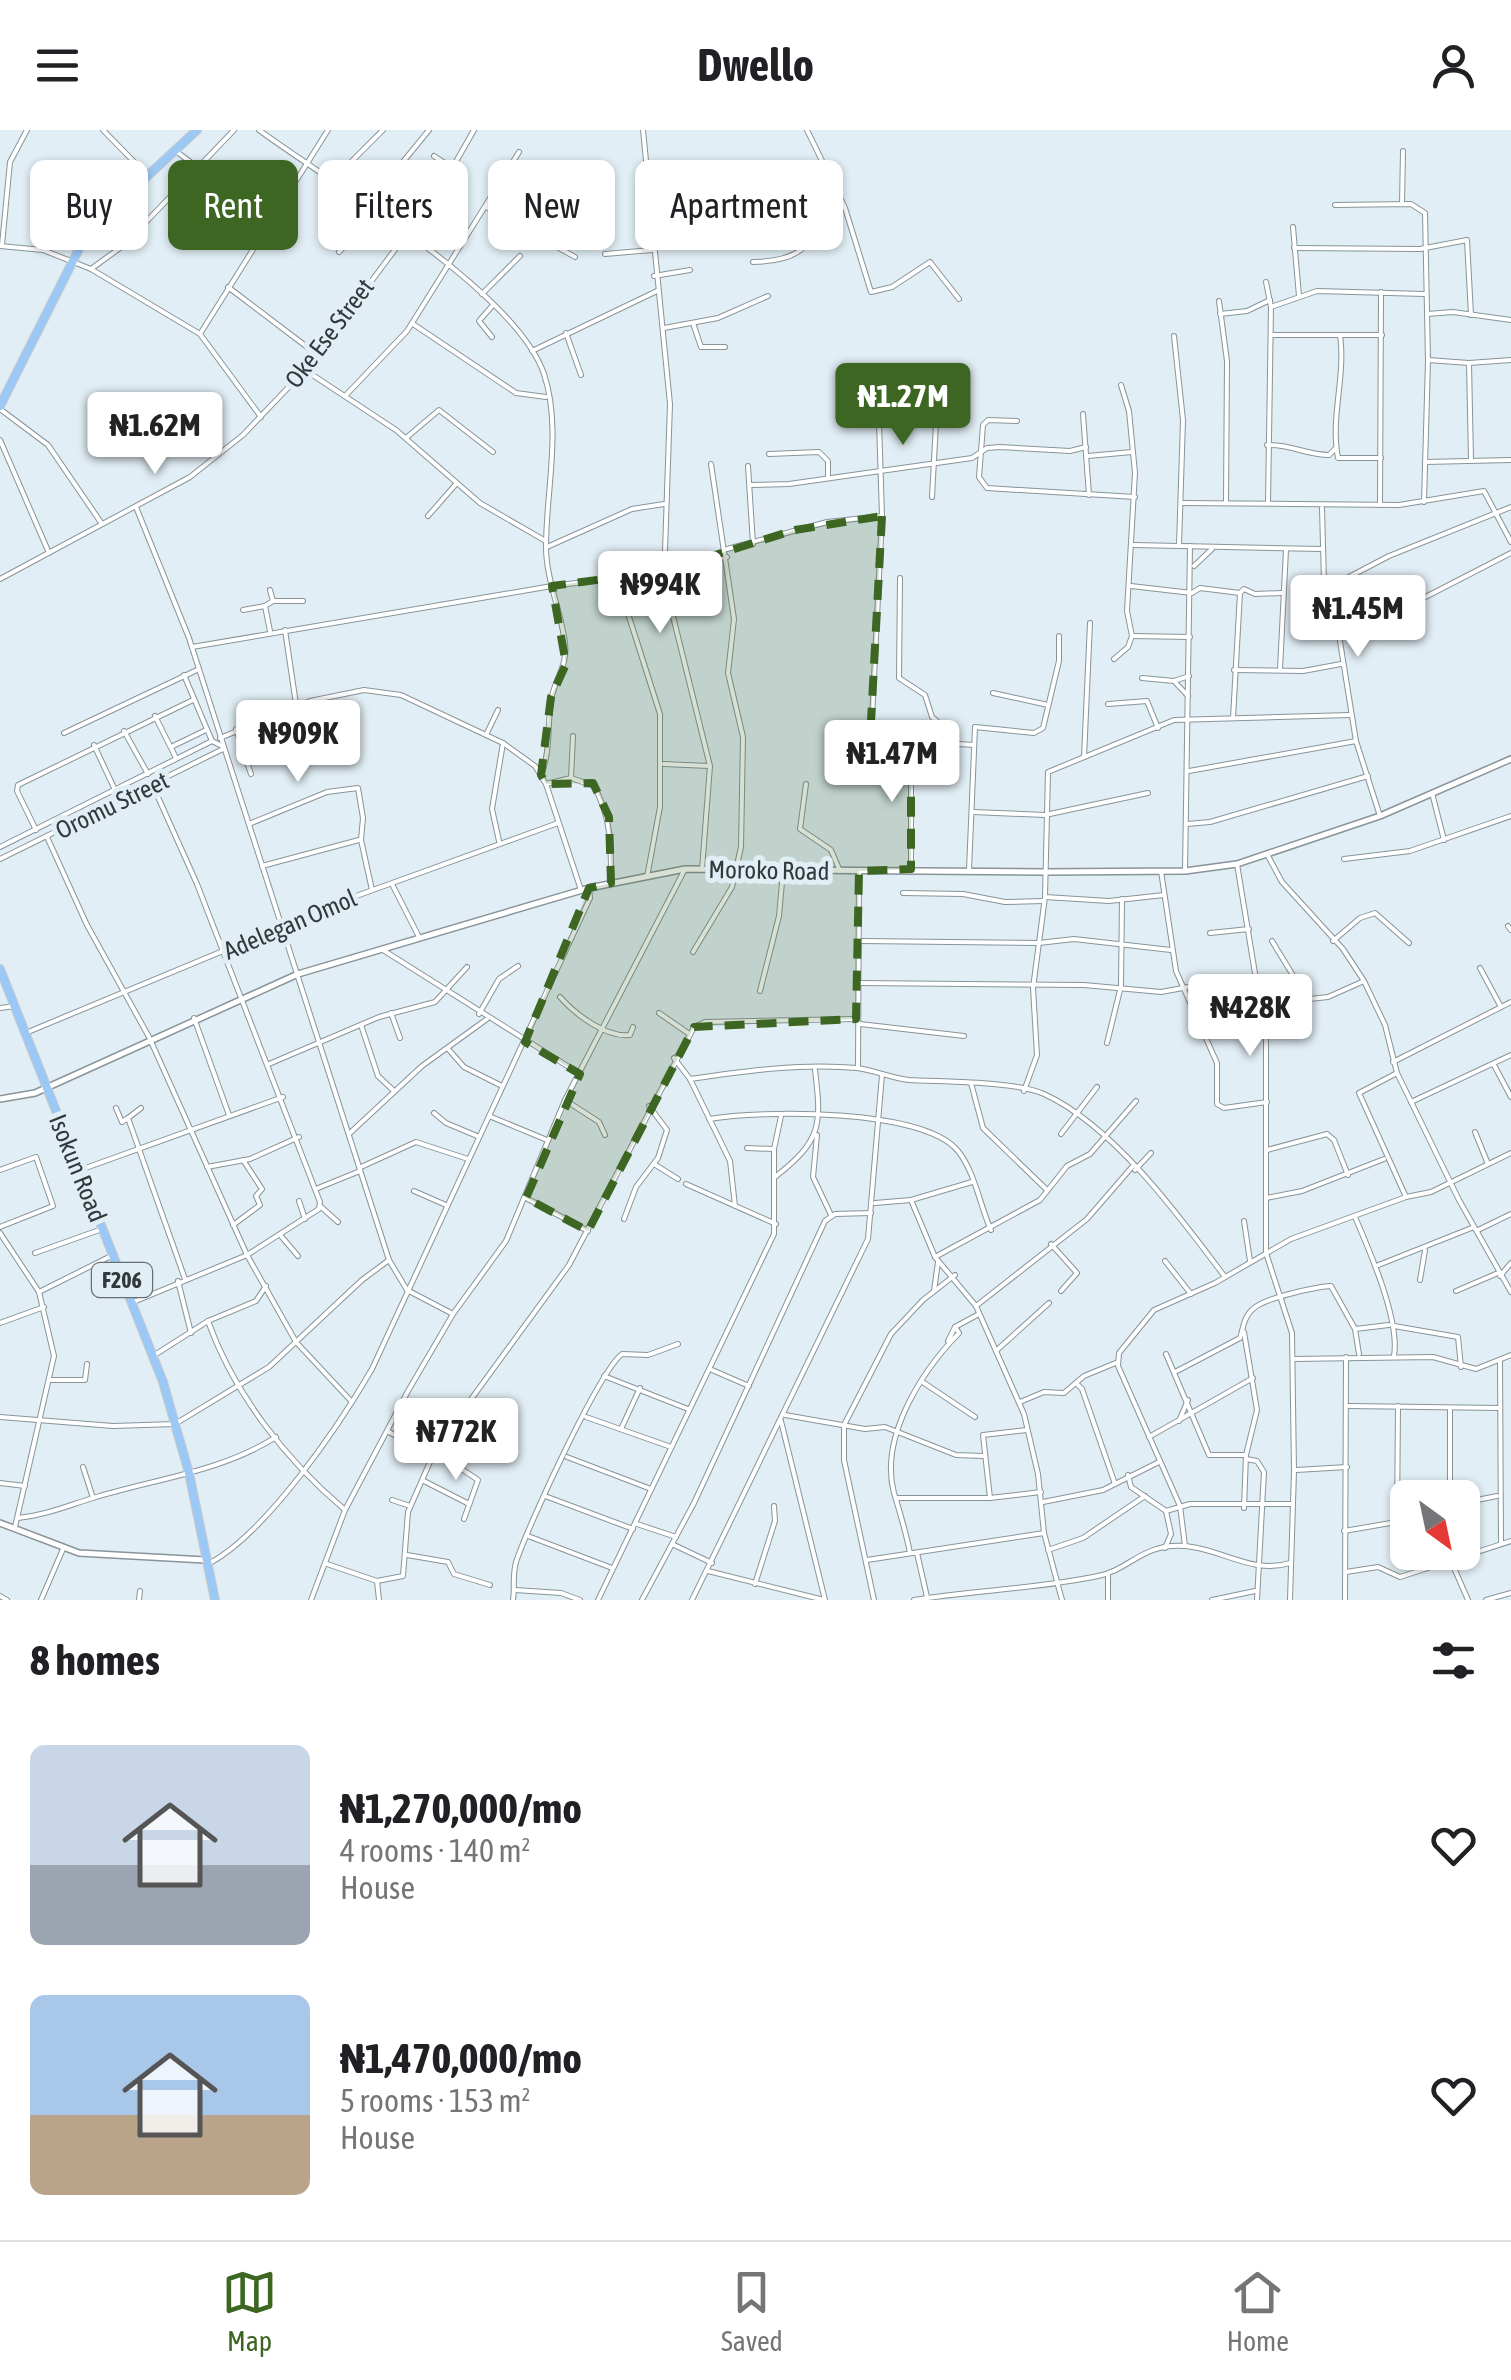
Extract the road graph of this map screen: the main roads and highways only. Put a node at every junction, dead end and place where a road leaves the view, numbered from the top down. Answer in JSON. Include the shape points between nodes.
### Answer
{"nodes":[{"id":1,"x":197,"y":130,"type":"edge"},
{"id":2,"x":0,"y":407,"type":"edge"},
{"id":3,"x":0,"y":968,"type":"edge"},
{"id":4,"x":215,"y":1600,"type":"edge"}],
"edges":[{"from":1,"to":2,"type":"main road","via":[[98,218]]},
{"from":3,"to":4,"type":"main road","name":"Isokun Road","number":"F206","via":[[154,1356],[189,1473]]}]}
